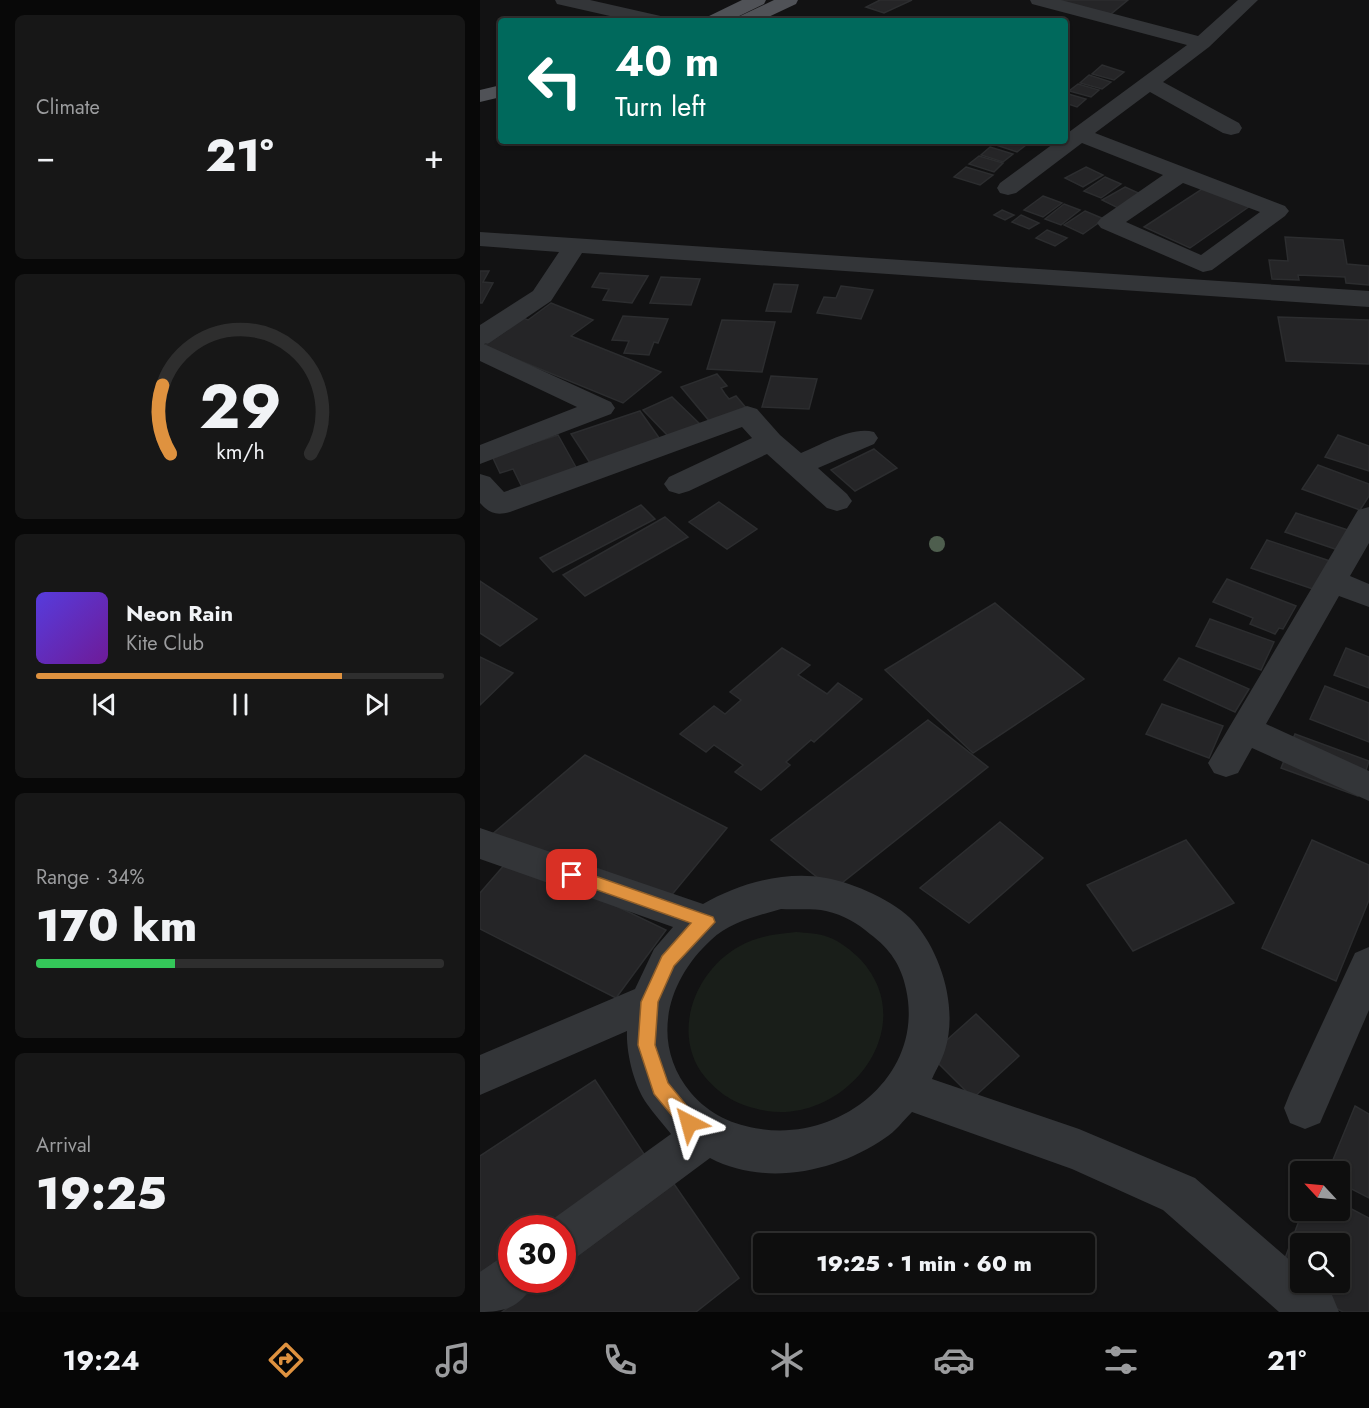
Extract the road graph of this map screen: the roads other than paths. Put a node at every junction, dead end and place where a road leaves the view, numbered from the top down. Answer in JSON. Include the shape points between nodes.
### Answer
{"nodes":[{"id":1,"x":564,"y":0,"type":"edge"},
{"id":2,"x":757,"y":0,"type":"edge"},
{"id":3,"x":789,"y":0,"type":"edge"},
{"id":4,"x":1038,"y":0,"type":"edge"},
{"id":5,"x":1248,"y":0,"type":"edge"},
{"id":6,"x":645,"y":18,"type":"edge"},
{"id":7,"x":720,"y":18,"type":"edge"},
{"id":8,"x":751,"y":18,"type":"edge"},
{"id":9,"x":1202,"y":43,"type":"junction"},
{"id":10,"x":498,"y":79,"type":"edge"},
{"id":11,"x":1149,"y":83,"type":"junction"},
{"id":12,"x":480,"y":84,"type":"edge"},
{"id":13,"x":498,"y":92,"type":"edge"},
{"id":14,"x":480,"y":96,"type":"edge"},
{"id":15,"x":1231,"y":128,"type":"dead end"},
{"id":16,"x":1080,"y":135,"type":"junction"},
{"id":17,"x":1068,"y":144,"type":"edge"},
{"id":18,"x":1068,"y":144,"type":"edge"},
{"id":19,"x":1180,"y":174,"type":"junction"},
{"id":20,"x":1008,"y":188,"type":"dead end"},
{"id":21,"x":480,"y":239,"type":"edge"},
{"id":22,"x":576,"y":244,"type":"junction"},
{"id":23,"x":1369,"y":299,"type":"edge"},
{"id":24,"x":480,"y":337,"type":"edge"},
{"id":25,"x":480,"y":351,"type":"edge"},
{"id":26,"x":864,"y":438,"type":"dead end"},
{"id":27,"x":770,"y":441,"type":"junction"},
{"id":28,"x":480,"y":454,"type":"edge"},
{"id":29,"x":797,"y":466,"type":"junction"},
{"id":30,"x":480,"y":484,"type":"edge"},
{"id":31,"x":679,"y":484,"type":"dead end"},
{"id":32,"x":837,"y":501,"type":"dead end"},
{"id":33,"x":1369,"y":517,"type":"edge"},
{"id":34,"x":1332,"y":581,"type":"junction"},
{"id":35,"x":1369,"y":596,"type":"edge"},
{"id":36,"x":1246,"y":730,"type":"junction"},
{"id":37,"x":1226,"y":763,"type":"dead end"},
{"id":38,"x":1369,"y":787,"type":"edge"},
{"id":39,"x":480,"y":843,"type":"edge"},
{"id":40,"x":707,"y":922,"type":"junction"},
{"id":41,"x":1369,"y":965,"type":"edge"},
{"id":42,"x":649,"y":1002,"type":"junction"},
{"id":43,"x":480,"y":1075,"type":"edge"},
{"id":44,"x":904,"y":1090,"type":"junction"},
{"id":45,"x":1305,"y":1108,"type":"dead end"},
{"id":46,"x":708,"y":1133,"type":"junction"},
{"id":47,"x":576,"y":1230,"type":"edge"},
{"id":48,"x":498,"y":1287,"type":"edge"},
{"id":49,"x":480,"y":1300,"type":"edge"},
{"id":50,"x":1315,"y":1312,"type":"edge"}],
"edges":[{"from":1,"to":6,"type":"street"},
{"from":2,"to":7,"type":"main road"},
{"from":3,"to":8,"type":"main road"},
{"from":4,"to":9,"type":"street"},
{"from":5,"to":9,"type":"street"},
{"from":9,"to":11,"type":"street"},
{"from":10,"to":12,"type":"main road"},
{"from":11,"to":15,"type":"street"},
{"from":11,"to":16,"type":"street"},
{"from":13,"to":14,"type":"main road"},
{"from":16,"to":17,"type":"street"},
{"from":16,"to":19,"type":"street"},
{"from":18,"to":20,"type":"street"},
{"from":19,"to":19,"type":"street","via":[[1202,183],[1277,211],[1203,265],[1108,223]]},
{"from":21,"to":22,"type":"street"},
{"from":22,"to":23,"type":"street"},
{"from":22,"to":24,"type":"street","via":[[542,296]]},
{"from":25,"to":28,"type":"street","via":[[601,408]]},
{"from":26,"to":29,"type":"street"},
{"from":27,"to":29,"type":"street"},
{"from":27,"to":30,"type":"street","via":[[747,415],[499,505]]},
{"from":27,"to":31,"type":"street"},
{"from":29,"to":32,"type":"street"},
{"from":33,"to":34,"type":"street"},
{"from":34,"to":35,"type":"street"},
{"from":34,"to":36,"type":"street"},
{"from":36,"to":37,"type":"street"},
{"from":36,"to":38,"type":"street"},
{"from":39,"to":40,"type":"street"},
{"from":40,"to":42,"type":"street","via":[[668,961]]},
{"from":40,"to":44,"type":"street","via":[[737,904],[781,893],[825,894],[866,908],[900,934],[921,968],[930,1007],[925,1049]]},
{"from":41,"to":45,"type":"street"},
{"from":42,"to":43,"type":"street"},
{"from":42,"to":46,"type":"street","via":[[646,1045],[660,1088],[689,1123]]},
{"from":44,"to":46,"type":"street","via":[[871,1123],[828,1145],[779,1154],[732,1146]]},
{"from":44,"to":50,"type":"street","via":[[1079,1150],[1179,1194]]},
{"from":46,"to":47,"type":"street"},
{"from":48,"to":49,"type":"street"}]}
